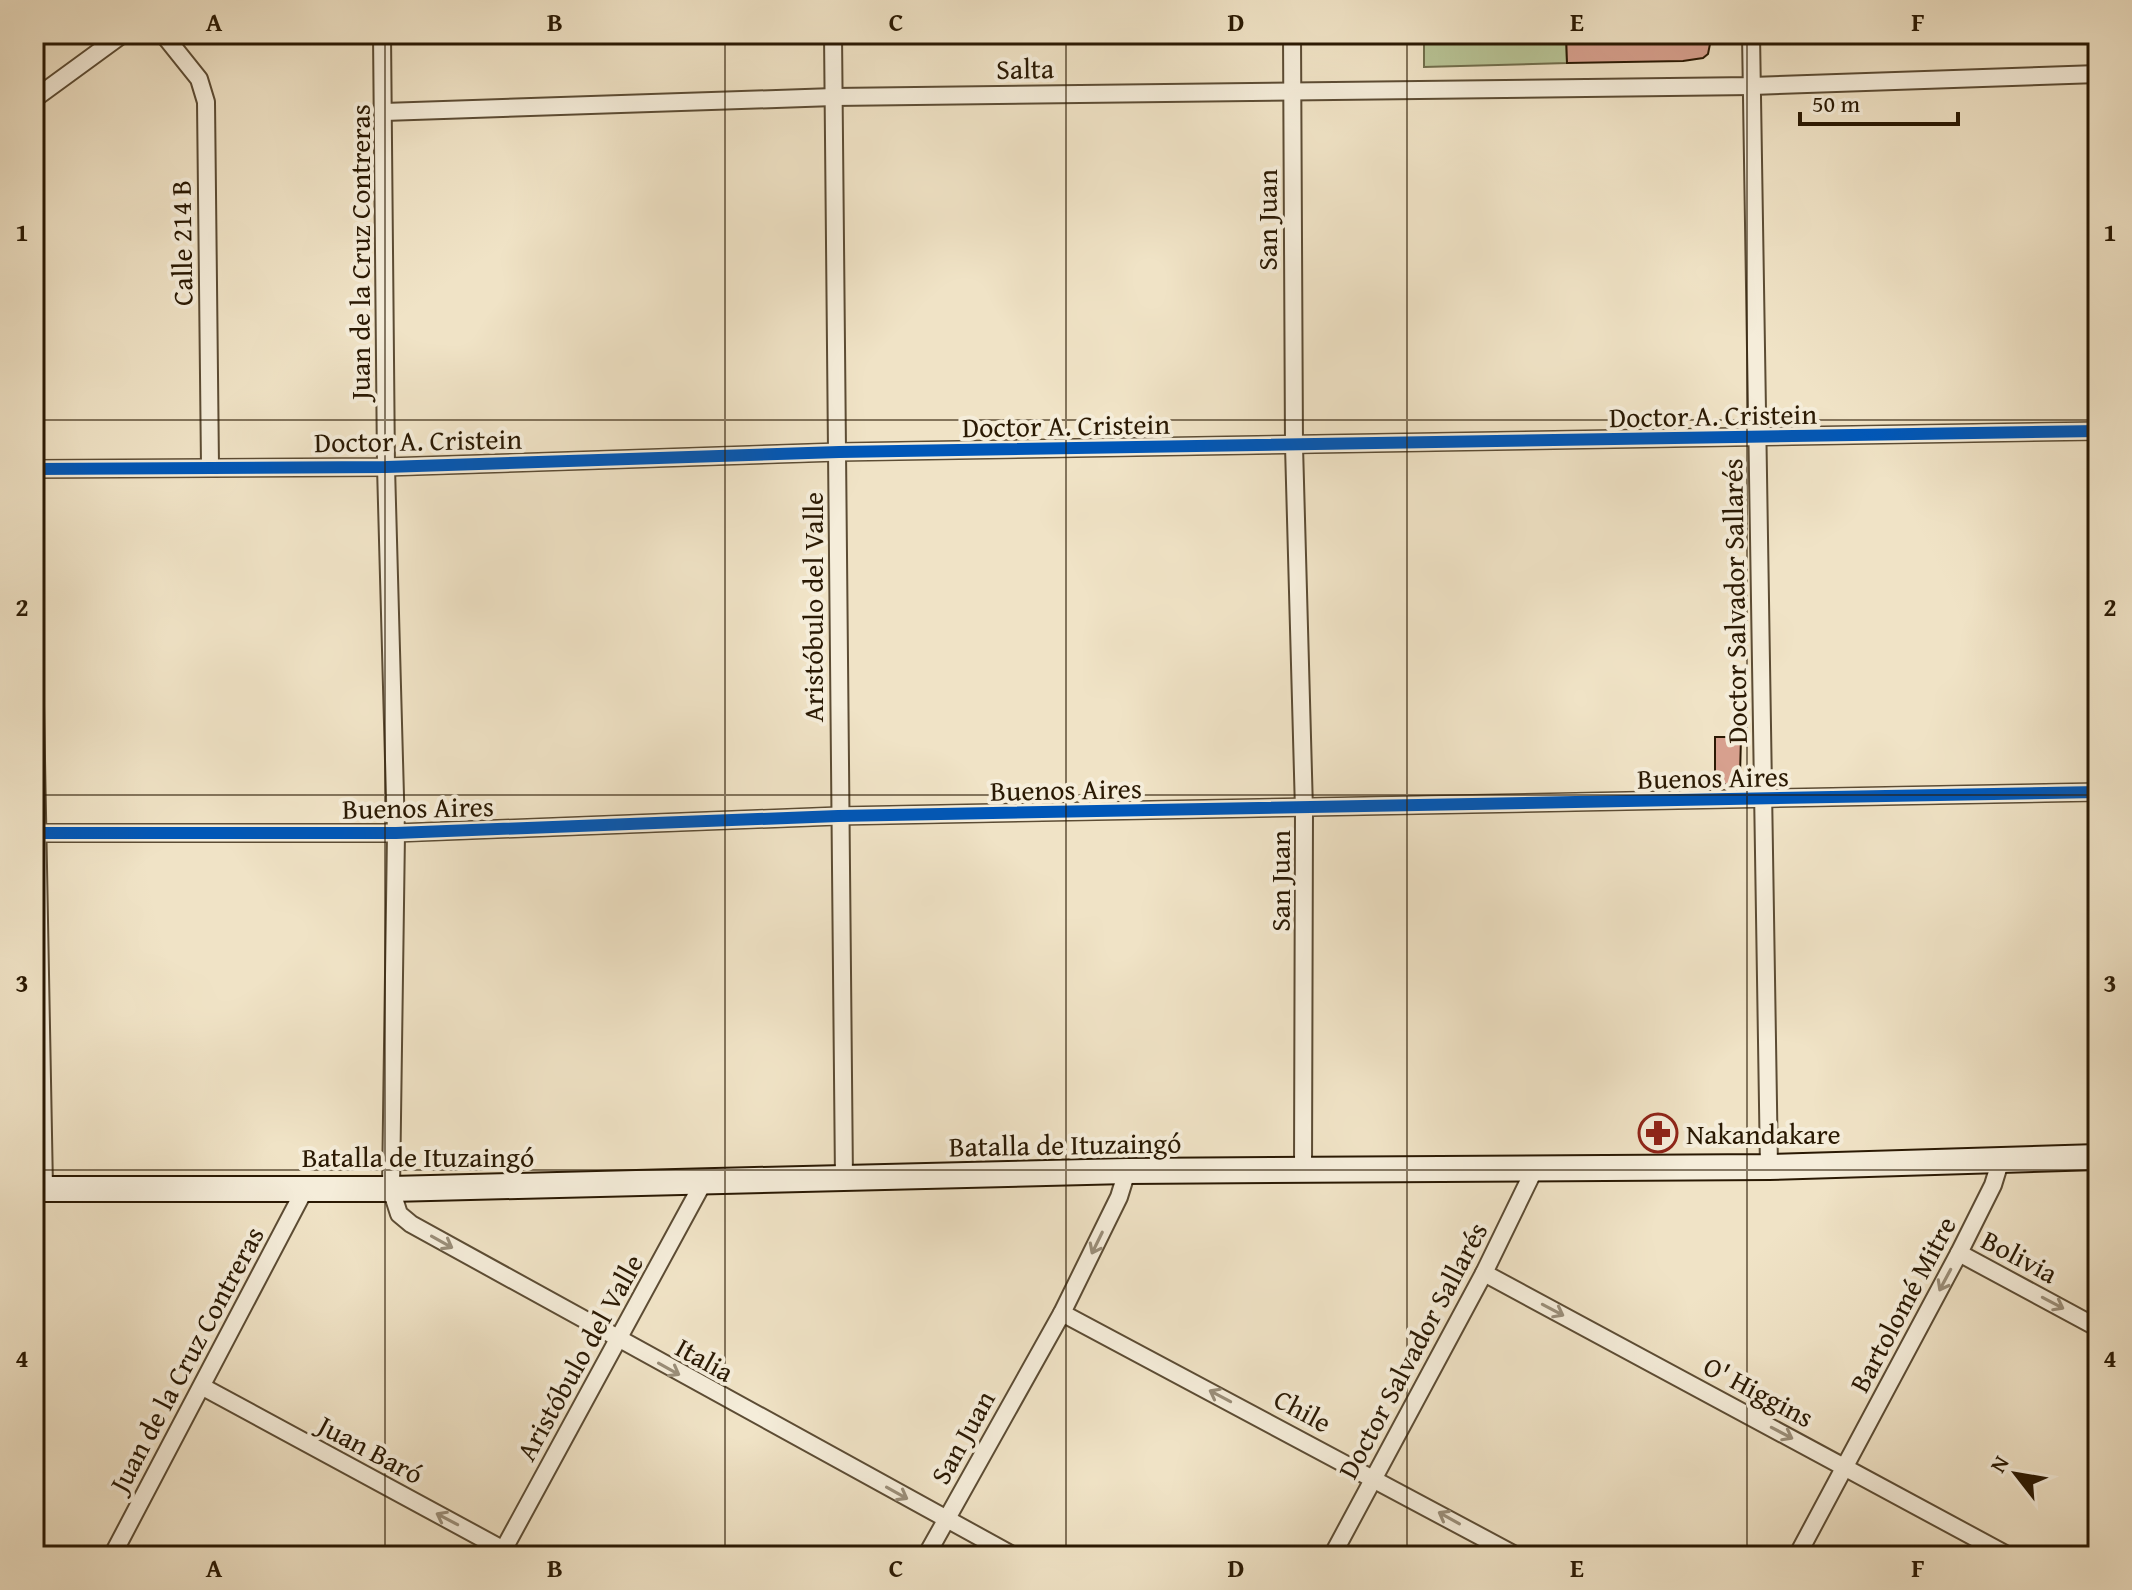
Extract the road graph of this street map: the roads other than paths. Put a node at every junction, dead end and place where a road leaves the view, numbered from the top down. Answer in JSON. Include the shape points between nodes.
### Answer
{"nodes":[{"id":1,"x":123,"y":34,"type":"edge"},
{"id":2,"x":163,"y":34,"type":"edge"},
{"id":3,"x":382,"y":34,"type":"edge"},
{"id":4,"x":833,"y":34,"type":"edge"},
{"id":5,"x":1292,"y":34,"type":"edge"},
{"id":6,"x":1751,"y":34,"type":"edge"},
{"id":7,"x":2098,"y":74,"type":"edge"},
{"id":8,"x":1752,"y":86,"type":"junction"},
{"id":9,"x":1291,"y":90,"type":"junction"},
{"id":10,"x":834,"y":97,"type":"junction"},
{"id":11,"x":34,"y":99,"type":"edge"},
{"id":12,"x":384,"y":112,"type":"junction"},
{"id":13,"x":2098,"y":431,"type":"edge"},
{"id":14,"x":1758,"y":438,"type":"junction"},
{"id":15,"x":1294,"y":446,"type":"junction"},
{"id":16,"x":839,"y":452,"type":"junction"},
{"id":17,"x":210,"y":466,"type":"junction"},
{"id":18,"x":386,"y":467,"type":"junction"},
{"id":19,"x":34,"y":469,"type":"edge"},
{"id":20,"x":34,"y":652,"type":"edge"},
{"id":21,"x":2098,"y":792,"type":"edge"},
{"id":22,"x":1764,"y":800,"type":"junction"},
{"id":23,"x":1304,"y":810,"type":"junction"},
{"id":24,"x":838,"y":816,"type":"junction"},
{"id":25,"x":37,"y":833,"type":"edge"},
{"id":26,"x":396,"y":833,"type":"junction"},
{"id":27,"x":2098,"y":1157,"type":"edge"},
{"id":28,"x":2001,"y":1159,"type":"junction"},
{"id":29,"x":1536,"y":1166,"type":"junction"},
{"id":30,"x":1769,"y":1167,"type":"junction"},
{"id":31,"x":1127,"y":1171,"type":"junction"},
{"id":32,"x":1303,"y":1173,"type":"junction"},
{"id":33,"x":844,"y":1180,"type":"junction"},
{"id":34,"x":703,"y":1183,"type":"junction"},
{"id":35,"x":306,"y":1187,"type":"junction"},
{"id":36,"x":39,"y":1188,"type":"edge"},
{"id":37,"x":391,"y":1189,"type":"junction"},
{"id":38,"x":1959,"y":1253,"type":"junction"},
{"id":39,"x":1484,"y":1273,"type":"junction"},
{"id":40,"x":1062,"y":1313,"type":"junction"},
{"id":41,"x":2098,"y":1328,"type":"edge"},
{"id":42,"x":617,"y":1341,"type":"junction"},
{"id":43,"x":203,"y":1387,"type":"junction"},
{"id":44,"x":1846,"y":1468,"type":"junction"},
{"id":45,"x":1374,"y":1477,"type":"junction"},
{"id":46,"x":946,"y":1519,"type":"junction"},
{"id":47,"x":507,"y":1554,"type":"edge"},
{"id":48,"x":112,"y":1556,"type":"edge"},
{"id":49,"x":926,"y":1556,"type":"edge"},
{"id":50,"x":1014,"y":1556,"type":"edge"},
{"id":51,"x":1332,"y":1556,"type":"edge"},
{"id":52,"x":1517,"y":1556,"type":"edge"},
{"id":53,"x":1797,"y":1556,"type":"edge"},
{"id":54,"x":2009,"y":1556,"type":"edge"}],
"edges":[{"from":1,"to":11,"type":"street"},
{"from":2,"to":17,"type":"street","name":"Calle 214 B","via":[[199,79],[206,102]]},
{"from":3,"to":12,"type":"street","name":"Juan de la Cruz Contreras"},
{"from":4,"to":10,"type":"street","name":"Aristóbulo del Valle"},
{"from":5,"to":9,"type":"street","name":"San Juan"},
{"from":6,"to":8,"type":"street","name":"Doctor Salvador Sallarés"},
{"from":7,"to":8,"type":"street","name":"Salta"},
{"from":8,"to":9,"type":"street","name":"Salta"},
{"from":8,"to":14,"type":"street","name":"Doctor Salvador Sallarés"},
{"from":9,"to":10,"type":"street","name":"Salta"},
{"from":9,"to":15,"type":"street","name":"San Juan"},
{"from":10,"to":12,"type":"street","name":"Salta"},
{"from":10,"to":16,"type":"street","name":"Aristóbulo del Valle"},
{"from":12,"to":18,"type":"street","name":"Juan de la Cruz Contreras"},
{"from":13,"to":14,"type":"street","name":"Doctor A. Cristein"},
{"from":14,"to":15,"type":"street","name":"Doctor A. Cristein"},
{"from":14,"to":22,"type":"street","name":"Doctor Salvador Sallarés"},
{"from":15,"to":16,"type":"street","name":"Doctor A. Cristein"},
{"from":15,"to":23,"type":"street","name":"San Juan"},
{"from":16,"to":18,"type":"street","name":"Doctor A. Cristein"},
{"from":16,"to":24,"type":"street","name":"Aristóbulo del Valle"},
{"from":17,"to":18,"type":"street","name":"Doctor A. Cristein"},
{"from":17,"to":19,"type":"street","name":"Doctor A. Cristein"},
{"from":18,"to":26,"type":"street","name":"Juan de la Cruz Contreras"},
{"from":20,"to":25,"type":"street"},
{"from":21,"to":22,"type":"street","name":"Buenos Aires"},
{"from":22,"to":23,"type":"street","name":"Buenos Aires"},
{"from":22,"to":30,"type":"street","name":"Doctor Salvador Sallarés"},
{"from":23,"to":24,"type":"street","name":"Buenos Aires"},
{"from":23,"to":32,"type":"street","name":"San Juan"},
{"from":24,"to":26,"type":"street","name":"Buenos Aires"},
{"from":24,"to":33,"type":"street","name":"Aristóbulo del Valle"},
{"from":25,"to":26,"type":"street","name":"Buenos Aires"},
{"from":25,"to":36,"type":"street"},
{"from":26,"to":37,"type":"street","name":"Juan de la Cruz Contreras"},
{"from":27,"to":28,"type":"main road","name":"Batalla de Ituzaingó"},
{"from":28,"to":30,"type":"main road","name":"Batalla de Ituzaingó"},
{"from":28,"to":38,"type":"street","name":"Bartolomé Mitre"},
{"from":29,"to":30,"type":"main road","name":"Batalla de Ituzaingó"},
{"from":29,"to":32,"type":"main road","name":"Batalla de Ituzaingó"},
{"from":29,"to":39,"type":"street","name":"Doctor Salvador Sallarés"},
{"from":31,"to":32,"type":"main road","name":"Batalla de Ituzaingó"},
{"from":31,"to":33,"type":"main road","name":"Batalla de Ituzaingó"},
{"from":31,"to":40,"type":"street","name":"San Juan","one_way":true},
{"from":33,"to":34,"type":"main road","name":"Batalla de Ituzaingó"},
{"from":34,"to":37,"type":"main road","name":"Batalla de Ituzaingó"},
{"from":34,"to":42,"type":"street","name":"Aristóbulo del Valle"},
{"from":35,"to":36,"type":"main road","name":"Batalla de Ituzaingó"},
{"from":35,"to":37,"type":"main road","name":"Batalla de Ituzaingó"},
{"from":35,"to":43,"type":"street","name":"Juan de la Cruz Contreras"},
{"from":37,"to":42,"type":"street","name":"Italia","one_way":true,"via":[[399,1214],[411,1224]]},
{"from":38,"to":41,"type":"street","name":"Bolivia","one_way":true},
{"from":38,"to":44,"type":"street","name":"Bartolomé Mitre","one_way":true},
{"from":39,"to":44,"type":"street","name":"O' Higgins","one_way":true},
{"from":39,"to":45,"type":"street","name":"Doctor Salvador Sallarés"},
{"from":45,"to":40,"type":"street","name":"Chile","one_way":true},
{"from":40,"to":46,"type":"street","name":"San Juan"},
{"from":42,"to":46,"type":"street","name":"Italia","one_way":true},
{"from":42,"to":47,"type":"street","name":"Aristóbulo del Valle"},
{"from":47,"to":43,"type":"street","name":"Juan Baró","one_way":true},
{"from":43,"to":48,"type":"street","name":"Juan de la Cruz Contreras"},
{"from":44,"to":53,"type":"street","name":"Bartolomé Mitre"},
{"from":44,"to":54,"type":"street","name":"O' Higgins"},
{"from":45,"to":51,"type":"street","name":"Doctor Salvador Sallarés"},
{"from":52,"to":45,"type":"street","name":"Chile","one_way":true},
{"from":46,"to":49,"type":"street","name":"San Juan"},
{"from":46,"to":50,"type":"street","name":"Italia"}]}
